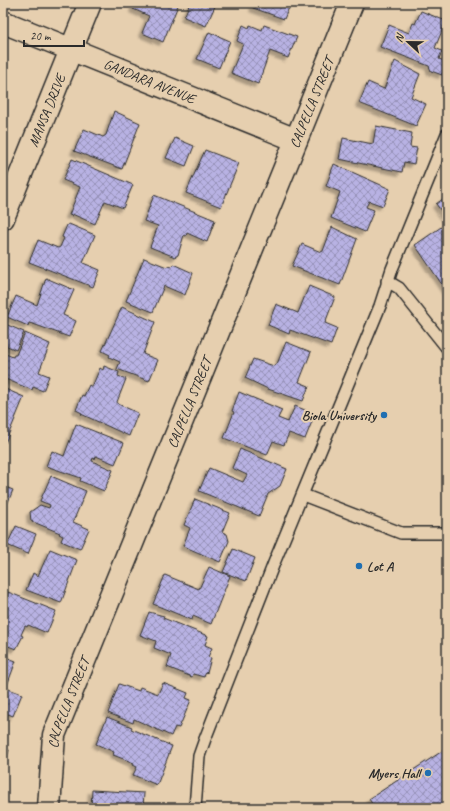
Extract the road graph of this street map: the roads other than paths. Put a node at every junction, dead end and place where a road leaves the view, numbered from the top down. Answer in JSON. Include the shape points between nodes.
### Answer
{"nodes":[{"id":1,"x":90,"y":3,"type":"edge"},
{"id":2,"x":352,"y":3,"type":"edge"},
{"id":3,"x":3,"y":22,"type":"edge"},
{"id":4,"x":71,"y":50,"type":"junction"},
{"id":5,"x":447,"y":134,"type":"edge"},
{"id":6,"x":296,"y":140,"type":"junction"},
{"id":7,"x":3,"y":218,"type":"edge"},
{"id":8,"x":387,"y":281,"type":"junction"},
{"id":9,"x":447,"y":348,"type":"edge"},
{"id":10,"x":303,"y":495,"type":"junction"},
{"id":11,"x":447,"y":533,"type":"edge"},
{"id":12,"x":48,"y":808,"type":"edge"},
{"id":13,"x":195,"y":808,"type":"edge"}],
"edges":[{"from":1,"to":4,"type":"street","name":"MANSA DRIVE"},
{"from":2,"to":6,"type":"street","name":"CALPELLA STREET"},
{"from":3,"to":4,"type":"street","name":"GANDARA AVENUE"},
{"from":4,"to":6,"type":"street","name":"GANDARA AVENUE"},
{"from":4,"to":7,"type":"street","name":"MANSA DRIVE"},
{"from":5,"to":8,"type":"lane"},
{"from":6,"to":12,"type":"street","name":"CALPELLA STREET","via":[[54,735]]},
{"from":8,"to":9,"type":"lane","via":[[399,288]]},
{"from":8,"to":10,"type":"lane","via":[[380,306]]},
{"from":10,"to":11,"type":"lane","via":[[401,532]]},
{"from":10,"to":13,"type":"lane","via":[[199,756]]}]}
